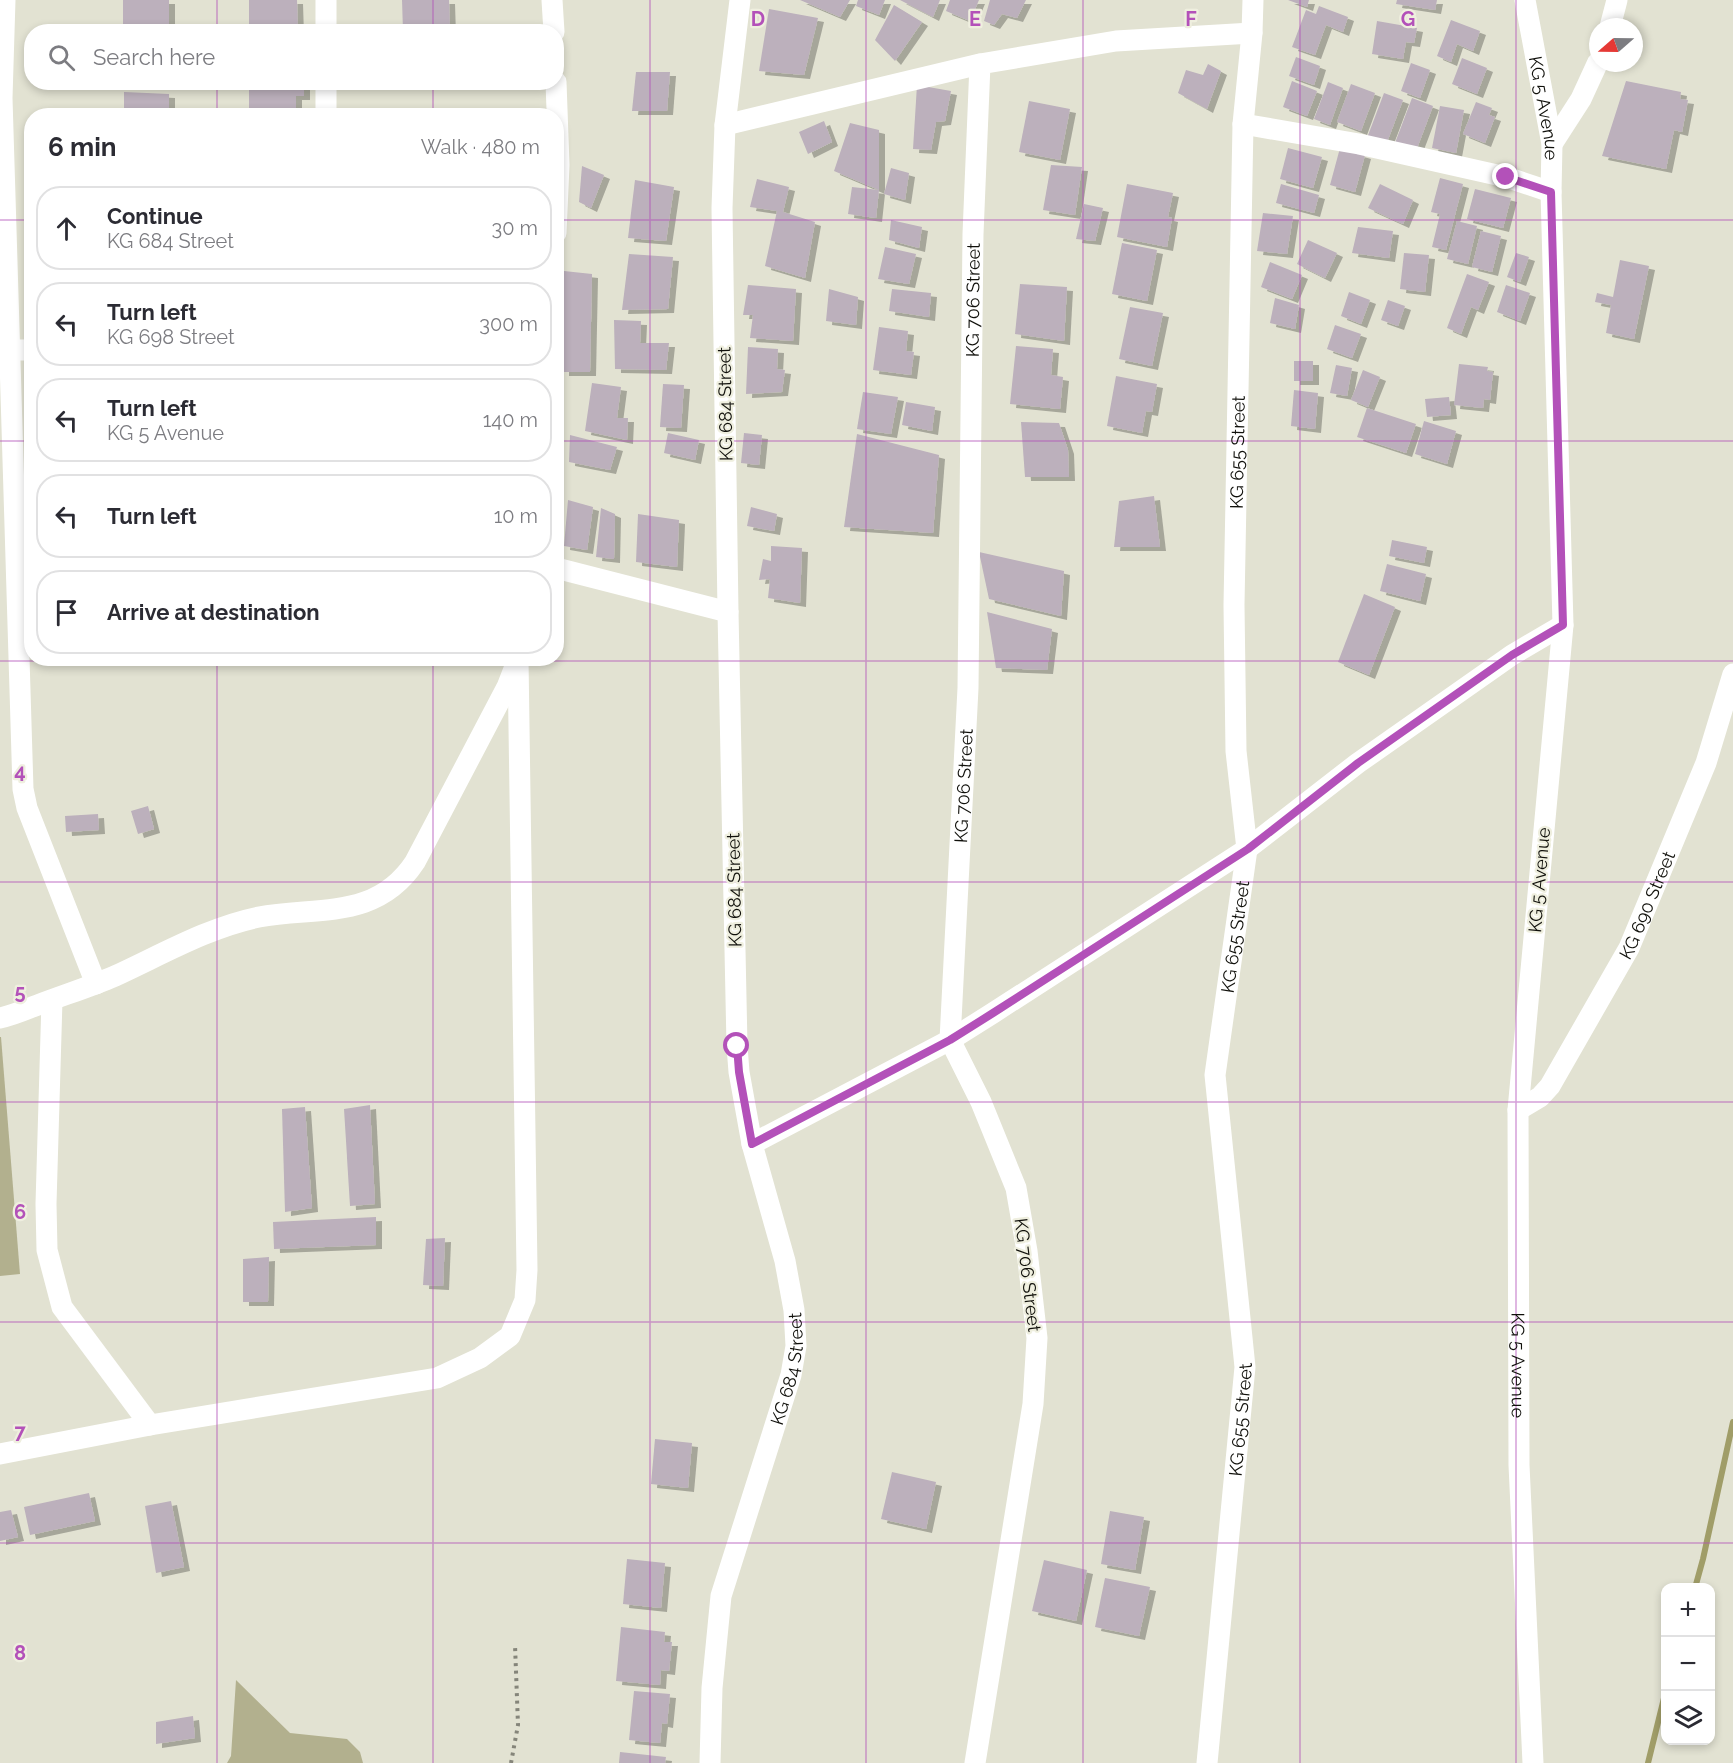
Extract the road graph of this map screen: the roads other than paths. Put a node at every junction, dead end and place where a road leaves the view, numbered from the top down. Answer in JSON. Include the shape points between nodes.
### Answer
{"nodes":[{"id":1,"x":5,"y":0,"type":"edge"},
{"id":2,"x":326,"y":0,"type":"edge"},
{"id":3,"x":552,"y":0,"type":"edge"},
{"id":4,"x":740,"y":0,"type":"edge"},
{"id":5,"x":1253,"y":0,"type":"edge"},
{"id":6,"x":1526,"y":0,"type":"edge"},
{"id":7,"x":1617,"y":0,"type":"edge"},
{"id":8,"x":1612,"y":18,"type":"edge"},
{"id":9,"x":326,"y":24,"type":"edge"},
{"id":10,"x":554,"y":24,"type":"edge"},
{"id":11,"x":1252,"y":33,"type":"junction"},
{"id":12,"x":980,"y":64,"type":"junction"},
{"id":13,"x":1593,"y":72,"type":"edge"},
{"id":14,"x":326,"y":90,"type":"edge"},
{"id":15,"x":556,"y":90,"type":"edge"},
{"id":16,"x":1,"y":98,"type":"edge"},
{"id":17,"x":326,"y":108,"type":"edge"},
{"id":18,"x":557,"y":108,"type":"edge"},
{"id":19,"x":1243,"y":124,"type":"junction"},
{"id":20,"x":725,"y":125,"type":"junction"},
{"id":21,"x":1552,"y":144,"type":"junction"},
{"id":22,"x":1551,"y":192,"type":"junction"},
{"id":23,"x":5,"y":350,"type":"edge"},
{"id":24,"x":24,"y":350,"type":"edge"},
{"id":25,"x":564,"y":570,"type":"edge"},
{"id":26,"x":728,"y":612,"type":"junction"},
{"id":27,"x":1563,"y":625,"type":"junction"},
{"id":28,"x":515,"y":666,"type":"edge"},
{"id":29,"x":518,"y":666,"type":"edge"},
{"id":30,"x":1733,"y":674,"type":"edge"},
{"id":31,"x":1248,"y":849,"type":"junction"},
{"id":32,"x":96,"y":984,"type":"junction"},
{"id":33,"x":52,"y":1000,"type":"junction"},
{"id":34,"x":0,"y":1018,"type":"edge"},
{"id":35,"x":950,"y":1040,"type":"junction"},
{"id":36,"x":1518,"y":1110,"type":"junction"},
{"id":37,"x":752,"y":1144,"type":"junction"},
{"id":38,"x":150,"y":1425,"type":"junction"},
{"id":39,"x":0,"y":1454,"type":"edge"},
{"id":40,"x":710,"y":1763,"type":"edge"},
{"id":41,"x":975,"y":1763,"type":"edge"},
{"id":42,"x":1207,"y":1763,"type":"edge"},
{"id":43,"x":1533,"y":1763,"type":"edge"}],
"edges":[{"from":1,"to":16,"type":"street"},
{"from":2,"to":9,"type":"street"},
{"from":3,"to":10,"type":"street"},
{"from":4,"to":20,"type":"street","name":"KG 684 Street"},
{"from":5,"to":11,"type":"street","name":"KG 655 Street"},
{"from":6,"to":21,"type":"street","name":"KG 5 Avenue"},
{"from":7,"to":8,"type":"street"},
{"from":11,"to":12,"type":"street","via":[[1116,41]]},
{"from":11,"to":19,"type":"street","name":"KG 655 Street"},
{"from":12,"to":20,"type":"street"},
{"from":12,"to":35,"type":"street","name":"KG 706 Street","via":[[968,688]]},
{"from":13,"to":21,"type":"street"},
{"from":14,"to":17,"type":"street"},
{"from":15,"to":18,"type":"street"},
{"from":16,"to":23,"type":"street"},
{"from":19,"to":22,"type":"street","via":[[1359,144],[1506,177]]},
{"from":19,"to":31,"type":"street","name":"KG 655 Street","via":[[1234,605],[1236,751]]},
{"from":20,"to":26,"type":"street","name":"KG 684 Street","via":[[722,208]]},
{"from":21,"to":22,"type":"street","name":"KG 5 Avenue"},
{"from":22,"to":27,"type":"street","name":"KG 5 Avenue"},
{"from":23,"to":24,"type":"street"},
{"from":23,"to":32,"type":"street","via":[[23,789]]},
{"from":25,"to":26,"type":"street"},
{"from":26,"to":37,"type":"street","name":"KG 684 Street","via":[[737,1046]]},
{"from":27,"to":31,"type":"street","via":[[1512,655],[1358,763]]},
{"from":27,"to":36,"type":"street","name":"KG 5 Avenue"},
{"from":28,"to":32,"type":"street","via":[[415,862],[393,886],[368,902],[349,907],[259,917],[220,929]]},
{"from":29,"to":38,"type":"street","via":[[526,1270],[525,1300],[510,1336],[480,1358],[437,1378]]},
{"from":30,"to":36,"type":"street","name":"KG 690 Street","via":[[1707,763],[1629,948],[1550,1086]]},
{"from":31,"to":35,"type":"street"},
{"from":31,"to":42,"type":"street","name":"KG 655 Street","via":[[1215,1075],[1245,1367]]},
{"from":32,"to":33,"type":"street"},
{"from":33,"to":34,"type":"street"},
{"from":33,"to":38,"type":"street","via":[[47,1250],[62,1307]]},
{"from":35,"to":37,"type":"street"},
{"from":35,"to":41,"type":"street","name":"KG 706 Street","via":[[981,1102],[1016,1188],[1037,1338],[1033,1404]]},
{"from":36,"to":43,"type":"street","name":"KG 5 Avenue","via":[[1518,1465]]},
{"from":37,"to":40,"type":"street","name":"KG 684 Street","via":[[785,1261],[796,1346],[721,1596]]},
{"from":38,"to":39,"type":"street"}]}
